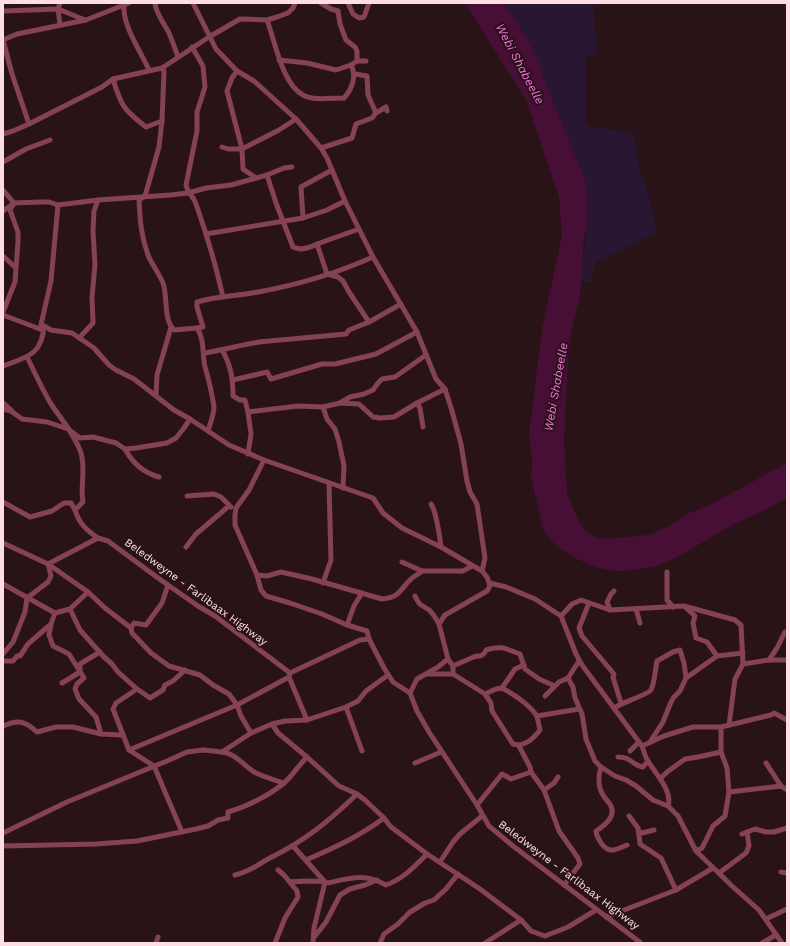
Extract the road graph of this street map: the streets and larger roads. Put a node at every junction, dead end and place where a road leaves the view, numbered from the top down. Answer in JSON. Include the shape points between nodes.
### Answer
{"nodes":[{"id":1,"x":60,"y":3,"type":"edge"},
{"id":2,"x":154,"y":3,"type":"edge"},
{"id":3,"x":193,"y":3,"type":"edge"},
{"id":4,"x":295,"y":3,"type":"edge"},
{"id":5,"x":321,"y":3,"type":"edge"},
{"id":6,"x":348,"y":3,"type":"edge"},
{"id":7,"x":369,"y":3,"type":"edge"},
{"id":8,"x":126,"y":4,"type":"edge"},
{"id":9,"x":58,"y":9,"type":"junction"},
{"id":10,"x":3,"y":11,"type":"edge"},
{"id":11,"x":86,"y":20,"type":"junction"},
{"id":12,"x":266,"y":20,"type":"junction"},
{"id":13,"x":60,"y":25,"type":"junction"},
{"id":14,"x":209,"y":37,"type":"junction"},
{"id":15,"x":3,"y":40,"type":"edge"},
{"id":16,"x":192,"y":47,"type":"junction"},
{"id":17,"x":178,"y":57,"type":"junction"},
{"id":18,"x":279,"y":60,"type":"junction"},
{"id":19,"x":357,"y":61,"type":"junction"},
{"id":20,"x":366,"y":61,"type":"dead end"},
{"id":21,"x":351,"y":65,"type":"junction"},
{"id":22,"x":162,"y":68,"type":"junction"},
{"id":23,"x":149,"y":70,"type":"junction"},
{"id":24,"x":237,"y":71,"type":"junction"},
{"id":25,"x":355,"y":74,"type":"junction"},
{"id":26,"x":113,"y":79,"type":"junction"},
{"id":27,"x":387,"y":111,"type":"dead end"},
{"id":28,"x":376,"y":114,"type":"junction"},
{"id":29,"x":296,"y":119,"type":"junction"},
{"id":30,"x":162,"y":120,"type":"junction"},
{"id":31,"x":29,"y":124,"type":"junction"},
{"id":32,"x":3,"y":134,"type":"edge"},
{"id":33,"x":50,"y":140,"type":"dead end"},
{"id":34,"x":222,"y":147,"type":"dead end"},
{"id":35,"x":321,"y":148,"type":"junction"},
{"id":36,"x":242,"y":149,"type":"junction"},
{"id":37,"x":3,"y":162,"type":"edge"},
{"id":38,"x":292,"y":167,"type":"dead end"},
{"id":39,"x":332,"y":170,"type":"junction"},
{"id":40,"x":267,"y":175,"type":"junction"},
{"id":41,"x":256,"y":178,"type":"junction"},
{"id":42,"x":3,"y":190,"type":"edge"},
{"id":43,"x":188,"y":193,"type":"junction"},
{"id":44,"x":145,"y":196,"type":"junction"},
{"id":45,"x":98,"y":200,"type":"junction"},
{"id":46,"x":345,"y":201,"type":"junction"},
{"id":47,"x":14,"y":203,"type":"junction"},
{"id":48,"x":58,"y":205,"type":"junction"},
{"id":49,"x":3,"y":211,"type":"edge"},
{"id":50,"x":303,"y":218,"type":"junction"},
{"id":51,"x":282,"y":221,"type":"junction"},
{"id":52,"x":359,"y":229,"type":"junction"},
{"id":53,"x":206,"y":234,"type":"junction"},
{"id":54,"x":317,"y":244,"type":"junction"},
{"id":55,"x":3,"y":256,"type":"edge"},
{"id":56,"x":373,"y":257,"type":"junction"},
{"id":57,"x":16,"y":268,"type":"junction"},
{"id":58,"x":327,"y":274,"type":"junction"},
{"id":59,"x":223,"y":297,"type":"junction"},
{"id":60,"x":401,"y":304,"type":"junction"},
{"id":61,"x":3,"y":314,"type":"edge"},
{"id":62,"x":369,"y":322,"type":"junction"},
{"id":63,"x":171,"y":327,"type":"junction"},
{"id":64,"x":42,"y":328,"type":"junction"},
{"id":65,"x":197,"y":328,"type":"junction"},
{"id":66,"x":417,"y":332,"type":"junction"},
{"id":67,"x":79,"y":338,"type":"junction"},
{"id":68,"x":222,"y":350,"type":"junction"},
{"id":69,"x":204,"y":353,"type":"junction"},
{"id":70,"x":426,"y":355,"type":"junction"},
{"id":71,"x":27,"y":357,"type":"junction"},
{"id":72,"x":3,"y":366,"type":"edge"},
{"id":73,"x":233,"y":380,"type":"junction"},
{"id":74,"x":445,"y":389,"type":"junction"},
{"id":75,"x":156,"y":395,"type":"junction"},
{"id":76,"x":3,"y":403,"type":"edge"},
{"id":77,"x":340,"y":403,"type":"junction"},
{"id":78,"x":417,"y":403,"type":"junction"},
{"id":79,"x":324,"y":407,"type":"junction"},
{"id":80,"x":3,"y":409,"type":"edge"},
{"id":81,"x":11,"y":411,"type":"junction"},
{"id":82,"x":248,"y":412,"type":"junction"},
{"id":83,"x":190,"y":419,"type":"junction"},
{"id":84,"x":423,"y":427,"type":"dead end"},
{"id":85,"x":68,"y":429,"type":"junction"},
{"id":86,"x":208,"y":431,"type":"junction"},
{"id":87,"x":124,"y":449,"type":"junction"},
{"id":88,"x":248,"y":454,"type":"junction"},
{"id":89,"x":264,"y":460,"type":"junction"},
{"id":90,"x":159,"y":477,"type":"dead end"},
{"id":91,"x":329,"y":483,"type":"junction"},
{"id":92,"x":343,"y":488,"type":"junction"},
{"id":93,"x":187,"y":496,"type":"dead end"},
{"id":94,"x":3,"y":502,"type":"edge"},
{"id":95,"x":430,"y":504,"type":"dead end"},
{"id":96,"x":229,"y":506,"type":"junction"},
{"id":97,"x":236,"y":508,"type":"junction"},
{"id":98,"x":75,"y":510,"type":"junction"},
{"id":99,"x":98,"y":538,"type":"junction"},
{"id":100,"x":3,"y":543,"type":"edge"},
{"id":101,"x":186,"y":546,"type":"dead end"},
{"id":102,"x":440,"y":547,"type":"junction"},
{"id":103,"x":402,"y":562,"type":"dead end"},
{"id":104,"x":48,"y":564,"type":"junction"},
{"id":105,"x":472,"y":566,"type":"junction"},
{"id":106,"x":422,"y":571,"type":"junction"},
{"id":107,"x":482,"y":571,"type":"junction"},
{"id":108,"x":666,"y":572,"type":"dead end"},
{"id":109,"x":257,"y":575,"type":"junction"},
{"id":110,"x":323,"y":582,"type":"junction"},
{"id":111,"x":3,"y":584,"type":"edge"},
{"id":112,"x":168,"y":585,"type":"junction"},
{"id":113,"x":490,"y":586,"type":"junction"},
{"id":114,"x":614,"y":591,"type":"dead end"},
{"id":115,"x":88,"y":592,"type":"junction"},
{"id":116,"x":362,"y":593,"type":"junction"},
{"id":117,"x":415,"y":596,"type":"dead end"},
{"id":118,"x":27,"y":598,"type":"junction"},
{"id":119,"x":589,"y":603,"type":"junction"},
{"id":120,"x":684,"y":606,"type":"junction"},
{"id":121,"x":673,"y":607,"type":"junction"},
{"id":122,"x":70,"y":609,"type":"junction"},
{"id":123,"x":636,"y":609,"type":"junction"},
{"id":124,"x":610,"y":610,"type":"junction"},
{"id":125,"x":55,"y":613,"type":"junction"},
{"id":126,"x":561,"y":616,"type":"junction"},
{"id":127,"x":640,"y":623,"type":"dead end"},
{"id":128,"x":51,"y":624,"type":"junction"},
{"id":129,"x":439,"y":624,"type":"junction"},
{"id":130,"x":347,"y":625,"type":"junction"},
{"id":131,"x":131,"y":628,"type":"junction"},
{"id":132,"x":787,"y":632,"type":"edge"},
{"id":133,"x":368,"y":639,"type":"junction"},
{"id":134,"x":100,"y":652,"type":"junction"},
{"id":135,"x":743,"y":653,"type":"junction"},
{"id":136,"x":3,"y":654,"type":"edge"},
{"id":137,"x":717,"y":656,"type":"junction"},
{"id":138,"x":448,"y":659,"type":"junction"},
{"id":139,"x":769,"y":660,"type":"junction"},
{"id":140,"x":787,"y":660,"type":"edge"},
{"id":141,"x":3,"y":661,"type":"edge"},
{"id":142,"x":579,"y":661,"type":"junction"},
{"id":143,"x":743,"y":664,"type":"junction"},
{"id":144,"x":524,"y":665,"type":"junction"},
{"id":145,"x":452,"y":666,"type":"junction"},
{"id":146,"x":185,"y":670,"type":"junction"},
{"id":147,"x":80,"y":672,"type":"junction"},
{"id":148,"x":426,"y":674,"type":"junction"},
{"id":149,"x":453,"y":674,"type":"junction"},
{"id":150,"x":290,"y":675,"type":"junction"},
{"id":151,"x":388,"y":675,"type":"junction"},
{"id":152,"x":568,"y":678,"type":"junction"},
{"id":153,"x":686,"y":678,"type":"junction"},
{"id":154,"x":62,"y":683,"type":"dead end"},
{"id":155,"x":555,"y":686,"type":"junction"},
{"id":156,"x":502,"y":688,"type":"junction"},
{"id":157,"x":137,"y":689,"type":"junction"},
{"id":158,"x":410,"y":694,"type":"junction"},
{"id":159,"x":485,"y":694,"type":"junction"},
{"id":160,"x":545,"y":696,"type":"dead end"},
{"id":161,"x":621,"y":704,"type":"junction"},
{"id":162,"x":238,"y":705,"type":"junction"},
{"id":163,"x":346,"y":706,"type":"junction"},
{"id":164,"x":614,"y":708,"type":"junction"},
{"id":165,"x":579,"y":709,"type":"junction"},
{"id":166,"x":538,"y":716,"type":"junction"},
{"id":167,"x":307,"y":720,"type":"junction"},
{"id":168,"x":787,"y":720,"type":"edge"},
{"id":169,"x":272,"y":724,"type":"junction"},
{"id":170,"x":729,"y":725,"type":"junction"},
{"id":171,"x":3,"y":726,"type":"edge"},
{"id":172,"x":720,"y":727,"type":"junction"},
{"id":173,"x":251,"y":733,"type":"junction"},
{"id":174,"x":100,"y":734,"type":"junction"},
{"id":175,"x":122,"y":736,"type":"junction"},
{"id":176,"x":650,"y":742,"type":"junction"},
{"id":177,"x":641,"y":744,"type":"junction"},
{"id":178,"x":519,"y":746,"type":"junction"},
{"id":179,"x":129,"y":750,"type":"junction"},
{"id":180,"x":362,"y":751,"type":"dead end"},
{"id":181,"x":630,"y":751,"type":"dead end"},
{"id":182,"x":222,"y":752,"type":"junction"},
{"id":183,"x":441,"y":752,"type":"junction"},
{"id":184,"x":721,"y":752,"type":"junction"},
{"id":185,"x":307,"y":756,"type":"junction"},
{"id":186,"x":618,"y":757,"type":"dead end"},
{"id":187,"x":648,"y":761,"type":"junction"},
{"id":188,"x":415,"y":763,"type":"dead end"},
{"id":189,"x":766,"y":763,"type":"dead end"},
{"id":190,"x":154,"y":766,"type":"junction"},
{"id":191,"x":601,"y":767,"type":"junction"},
{"id":192,"x":531,"y":772,"type":"junction"},
{"id":193,"x":558,"y":777,"type":"dead end"},
{"id":194,"x":661,"y":778,"type":"junction"},
{"id":195,"x":284,"y":783,"type":"junction"},
{"id":196,"x":781,"y":786,"type":"junction"},
{"id":197,"x":544,"y":790,"type":"junction"},
{"id":198,"x":787,"y":790,"type":"edge"},
{"id":199,"x":729,"y":792,"type":"junction"},
{"id":200,"x":357,"y":794,"type":"junction"},
{"id":201,"x":477,"y":806,"type":"junction"},
{"id":202,"x":668,"y":806,"type":"junction"},
{"id":203,"x":482,"y":816,"type":"junction"},
{"id":204,"x":629,"y":816,"type":"dead end"},
{"id":205,"x":384,"y":818,"type":"junction"},
{"id":206,"x":787,"y":828,"type":"edge"},
{"id":207,"x":654,"y":830,"type":"dead end"},
{"id":208,"x":639,"y":831,"type":"junction"},
{"id":209,"x":182,"y":832,"type":"junction"},
{"id":210,"x":3,"y":833,"type":"edge"},
{"id":211,"x":627,"y":845,"type":"dead end"},
{"id":212,"x":3,"y":846,"type":"edge"},
{"id":213,"x":293,"y":846,"type":"junction"},
{"id":214,"x":645,"y":851,"type":"dead end"},
{"id":215,"x":696,"y":851,"type":"junction"},
{"id":216,"x":653,"y":853,"type":"junction"},
{"id":217,"x":427,"y":854,"type":"junction"},
{"id":218,"x":306,"y":860,"type":"junction"},
{"id":219,"x":440,"y":862,"type":"junction"},
{"id":220,"x":713,"y":868,"type":"junction"},
{"id":221,"x":278,"y":870,"type":"dead end"},
{"id":222,"x":719,"y":873,"type":"junction"},
{"id":223,"x":458,"y":874,"type":"junction"},
{"id":224,"x":235,"y":875,"type":"dead end"},
{"id":225,"x":377,"y":880,"type":"junction"},
{"id":226,"x":290,"y":882,"type":"junction"},
{"id":227,"x":325,"y":882,"type":"junction"},
{"id":228,"x":564,"y":885,"type":"junction"},
{"id":229,"x":676,"y":890,"type":"junction"},
{"id":230,"x":787,"y":909,"type":"edge"},
{"id":231,"x":596,"y":910,"type":"junction"},
{"id":232,"x":606,"y":917,"type":"junction"},
{"id":233,"x":766,"y":919,"type":"junction"},
{"id":234,"x":521,"y":920,"type":"junction"},
{"id":235,"x":776,"y":935,"type":"junction"},
{"id":236,"x":315,"y":936,"type":"junction"},
{"id":237,"x":158,"y":937,"type":"dead end"},
{"id":238,"x":638,"y":942,"type":"edge"},
{"id":239,"x":156,"y":943,"type":"edge"},
{"id":240,"x":275,"y":943,"type":"edge"},
{"id":241,"x":313,"y":943,"type":"edge"},
{"id":242,"x":380,"y":943,"type":"edge"},
{"id":243,"x":485,"y":943,"type":"edge"},
{"id":244,"x":762,"y":943,"type":"edge"},
{"id":245,"x":782,"y":943,"type":"edge"}],
"edges":[{"from":1,"to":9,"type":"street"},
{"from":2,"to":17,"type":"street"},
{"from":3,"to":14,"type":"street"},
{"from":4,"to":12,"type":"street","via":[[288,13]]},
{"from":5,"to":19,"type":"street","via":[[338,11],[346,40],[357,51]]},
{"from":6,"to":7,"type":"street","via":[[353,14],[359,18],[366,14]]},
{"from":8,"to":11,"type":"street"},
{"from":8,"to":23,"type":"street","via":[[123,14]]},
{"from":9,"to":10,"type":"street"},
{"from":9,"to":11,"type":"street"},
{"from":9,"to":13,"type":"street"},
{"from":11,"to":13,"type":"street"},
{"from":12,"to":14,"type":"street","via":[[240,19]]},
{"from":12,"to":18,"type":"street"},
{"from":13,"to":15,"type":"street","via":[[17,34]]},
{"from":14,"to":16,"type":"street"},
{"from":14,"to":24,"type":"street","via":[[216,49]]},
{"from":15,"to":31,"type":"street"},
{"from":16,"to":17,"type":"street"},
{"from":16,"to":43,"type":"street","via":[[203,66],[205,87],[197,112],[197,131],[186,185]]},
{"from":17,"to":22,"type":"street"},
{"from":18,"to":21,"type":"street","via":[[336,70]]},
{"from":18,"to":25,"type":"street","via":[[291,84],[303,95],[322,99],[344,98],[350,92]]},
{"from":19,"to":20,"type":"street"},
{"from":19,"to":21,"type":"street"},
{"from":21,"to":25,"type":"street"},
{"from":22,"to":23,"type":"street"},
{"from":22,"to":30,"type":"street"},
{"from":23,"to":26,"type":"street"},
{"from":24,"to":29,"type":"street","via":[[254,81]]},
{"from":24,"to":36,"type":"street","via":[[227,91]]},
{"from":25,"to":28,"type":"street","via":[[367,76],[368,95]]},
{"from":26,"to":30,"type":"street","via":[[125,110],[146,127]]},
{"from":26,"to":31,"type":"street"},
{"from":27,"to":28,"type":"street","via":[[386,107]]},
{"from":28,"to":35,"type":"street","via":[[356,124],[352,138]]},
{"from":29,"to":35,"type":"street"},
{"from":29,"to":36,"type":"street"},
{"from":30,"to":44,"type":"street","via":[[159,147]]},
{"from":31,"to":32,"type":"street"},
{"from":33,"to":37,"type":"street","via":[[26,149]]},
{"from":34,"to":36,"type":"street"},
{"from":35,"to":39,"type":"street"},
{"from":36,"to":41,"type":"street","via":[[244,169]]},
{"from":38,"to":40,"type":"street"},
{"from":39,"to":46,"type":"street"},
{"from":39,"to":50,"type":"street","via":[[301,187]]},
{"from":40,"to":41,"type":"street"},
{"from":40,"to":51,"type":"street"},
{"from":41,"to":43,"type":"street"},
{"from":42,"to":47,"type":"street"},
{"from":43,"to":44,"type":"street"},
{"from":43,"to":53,"type":"street","via":[[196,202]]},
{"from":44,"to":45,"type":"street"},
{"from":44,"to":63,"type":"street","via":[[139,200],[141,232],[148,256],[163,283]]},
{"from":45,"to":48,"type":"street"},
{"from":45,"to":67,"type":"street","via":[[94,211],[93,231],[93,323]]},
{"from":46,"to":50,"type":"street"},
{"from":46,"to":52,"type":"street"},
{"from":47,"to":48,"type":"street","via":[[49,202]]},
{"from":47,"to":49,"type":"street"},
{"from":47,"to":57,"type":"street","via":[[10,210],[18,232]]},
{"from":48,"to":64,"type":"street","via":[[51,281]]},
{"from":50,"to":51,"type":"street"},
{"from":51,"to":53,"type":"street"},
{"from":51,"to":54,"type":"street","via":[[292,247],[299,250]]},
{"from":52,"to":54,"type":"street"},
{"from":52,"to":56,"type":"street"},
{"from":53,"to":59,"type":"street"},
{"from":54,"to":58,"type":"street"},
{"from":55,"to":57,"type":"street"},
{"from":56,"to":58,"type":"street","via":[[344,270]]},
{"from":56,"to":60,"type":"street"},
{"from":57,"to":61,"type":"street","via":[[15,282]]},
{"from":58,"to":59,"type":"street","via":[[257,292]]},
{"from":58,"to":62,"type":"street","via":[[343,281]]},
{"from":59,"to":65,"type":"street","via":[[197,302],[203,327]]},
{"from":60,"to":62,"type":"street"},
{"from":60,"to":66,"type":"street"},
{"from":61,"to":64,"type":"street"},
{"from":62,"to":68,"type":"street","via":[[349,330],[346,334],[261,342]]},
{"from":63,"to":65,"type":"street","via":[[174,330]]},
{"from":63,"to":75,"type":"street","via":[[157,375]]},
{"from":64,"to":67,"type":"street","via":[[72,333]]},
{"from":64,"to":71,"type":"street","via":[[43,338],[40,346]]},
{"from":65,"to":69,"type":"street"},
{"from":66,"to":70,"type":"street"},
{"from":66,"to":73,"type":"street","via":[[376,354],[357,360],[322,364],[271,379],[267,372]]},
{"from":67,"to":75,"type":"street","via":[[94,348],[109,365]]},
{"from":68,"to":69,"type":"street"},
{"from":68,"to":73,"type":"street","via":[[229,361]]},
{"from":69,"to":86,"type":"street","via":[[214,408]]},
{"from":70,"to":74,"type":"street","via":[[436,379]]},
{"from":70,"to":77,"type":"street","via":[[395,377],[382,379],[373,390]]},
{"from":71,"to":72,"type":"street"},
{"from":71,"to":85,"type":"street","via":[[50,402]]},
{"from":73,"to":82,"type":"street","via":[[233,396],[245,400]]},
{"from":74,"to":78,"type":"street"},
{"from":74,"to":107,"type":"street","via":[[461,444],[470,492],[477,504],[485,558]]},
{"from":75,"to":83,"type":"street"},
{"from":76,"to":81,"type":"street"},
{"from":77,"to":78,"type":"street","via":[[358,404],[373,417],[380,418],[394,417]]},
{"from":77,"to":79,"type":"street"},
{"from":78,"to":84,"type":"street"},
{"from":79,"to":82,"type":"street","via":[[298,406]]},
{"from":79,"to":92,"type":"street","via":[[327,420],[335,429],[340,447],[344,466]]},
{"from":80,"to":81,"type":"street"},
{"from":81,"to":85,"type":"street","via":[[22,419],[47,422]]},
{"from":82,"to":88,"type":"street","via":[[251,434]]},
{"from":83,"to":86,"type":"street"},
{"from":83,"to":87,"type":"street","via":[[176,438],[167,443]]},
{"from":85,"to":87,"type":"street","via":[[80,438],[93,437],[116,443]]},
{"from":85,"to":98,"type":"street","via":[[81,453],[84,471],[83,502]]},
{"from":86,"to":88,"type":"street"},
{"from":87,"to":90,"type":"street","via":[[129,458],[139,466],[151,475]]},
{"from":88,"to":89,"type":"street"},
{"from":89,"to":91,"type":"street"},
{"from":89,"to":97,"type":"street","via":[[249,490]]},
{"from":91,"to":92,"type":"street"},
{"from":91,"to":110,"type":"street","via":[[331,560]]},
{"from":92,"to":102,"type":"street","via":[[373,498],[382,513],[394,523]]},
{"from":93,"to":96,"type":"street","via":[[214,494],[221,497]]},
{"from":94,"to":98,"type":"street","via":[[30,517],[52,511],[64,503],[71,504]]},
{"from":95,"to":102,"type":"street","via":[[434,509]]},
{"from":96,"to":97,"type":"street"},
{"from":96,"to":101,"type":"street"},
{"from":97,"to":109,"type":"street","via":[[235,525]]},
{"from":98,"to":99,"type":"street","name":"Beledweyne - Farlibaax Highway","via":[[85,529]]},
{"from":99,"to":104,"type":"street"},
{"from":99,"to":112,"type":"street","name":"Beledweyne - Farlibaax Highway","via":[[108,541]]},
{"from":100,"to":104,"type":"street"},
{"from":102,"to":105,"type":"street"},
{"from":103,"to":106,"type":"street"},
{"from":104,"to":115,"type":"street"},
{"from":104,"to":118,"type":"street","via":[[51,576],[48,582]]},
{"from":105,"to":106,"type":"street","via":[[463,571]]},
{"from":105,"to":107,"type":"street"},
{"from":106,"to":116,"type":"street","via":[[392,598]]},
{"from":107,"to":113,"type":"street"},
{"from":108,"to":121,"type":"street","via":[[667,600]]},
{"from":109,"to":110,"type":"street","via":[[267,576],[281,572]]},
{"from":109,"to":130,"type":"street","via":[[261,590],[266,596]]},
{"from":110,"to":116,"type":"street"},
{"from":111,"to":118,"type":"street"},
{"from":112,"to":131,"type":"street","via":[[162,603],[146,625],[134,623]]},
{"from":112,"to":150,"type":"street","name":"Beledweyne - Farlibaax Highway","via":[[215,616]]},
{"from":113,"to":126,"type":"street","via":[[490,583],[506,587],[535,599]]},
{"from":113,"to":129,"type":"street","via":[[487,591],[445,615]]},
{"from":114,"to":124,"type":"street","via":[[607,602]]},
{"from":115,"to":122,"type":"street"},
{"from":115,"to":131,"type":"street"},
{"from":116,"to":130,"type":"street"},
{"from":117,"to":129,"type":"street","via":[[418,603],[428,609]]},
{"from":118,"to":125,"type":"street"},
{"from":118,"to":136,"type":"street","via":[[25,612],[13,642]]},
{"from":119,"to":124,"type":"street"},
{"from":119,"to":126,"type":"street","via":[[581,600],[572,604]]},
{"from":119,"to":161,"type":"street","via":[[579,628],[582,636],[614,674]]},
{"from":120,"to":121,"type":"street"},
{"from":120,"to":135,"type":"street","via":[[735,620],[742,625]]},
{"from":120,"to":137,"type":"street","via":[[694,616],[696,638],[707,642]]},
{"from":121,"to":123,"type":"street"},
{"from":122,"to":125,"type":"street"},
{"from":122,"to":134,"type":"street","via":[[80,630]]},
{"from":123,"to":124,"type":"street"},
{"from":123,"to":127,"type":"street"},
{"from":125,"to":128,"type":"street"},
{"from":126,"to":142,"type":"street"},
{"from":128,"to":141,"type":"street","via":[[28,644],[20,656],[13,661]]},
{"from":128,"to":147,"type":"street","via":[[48,635],[53,646],[69,654]]},
{"from":129,"to":138,"type":"street"},
{"from":130,"to":133,"type":"street","via":[[367,631]]},
{"from":131,"to":146,"type":"street","via":[[132,633],[151,653],[169,666]]},
{"from":132,"to":139,"type":"street"},
{"from":133,"to":150,"type":"street","via":[[360,640]]},
{"from":133,"to":151,"type":"street"},
{"from":134,"to":147,"type":"street","via":[[80,664]]},
{"from":134,"to":157,"type":"street"},
{"from":135,"to":137,"type":"street"},
{"from":135,"to":143,"type":"street"},
{"from":137,"to":153,"type":"street"},
{"from":138,"to":145,"type":"street"},
{"from":138,"to":148,"type":"street"},
{"from":139,"to":140,"type":"street"},
{"from":139,"to":143,"type":"street"},
{"from":142,"to":152,"type":"street"},
{"from":142,"to":164,"type":"street"},
{"from":143,"to":170,"type":"street","via":[[735,679]]},
{"from":144,"to":145,"type":"street","via":[[520,654],[499,647],[486,650],[480,657],[476,656]]},
{"from":144,"to":155,"type":"street","via":[[530,674]]},
{"from":144,"to":156,"type":"street","via":[[515,670]]},
{"from":145,"to":149,"type":"street"},
{"from":146,"to":157,"type":"street","via":[[150,698]]},
{"from":146,"to":162,"type":"street","via":[[200,675],[229,694]]},
{"from":147,"to":154,"type":"street"},
{"from":147,"to":174,"type":"street","via":[[84,678],[75,689],[96,717]]},
{"from":148,"to":149,"type":"street"},
{"from":148,"to":158,"type":"street","via":[[417,679]]},
{"from":149,"to":159,"type":"street"},
{"from":150,"to":162,"type":"street"},
{"from":150,"to":167,"type":"street"},
{"from":151,"to":158,"type":"street","via":[[393,682]]},
{"from":151,"to":163,"type":"street","via":[[366,691],[358,701]]},
{"from":152,"to":155,"type":"street"},
{"from":152,"to":165,"type":"street"},
{"from":153,"to":161,"type":"street","via":[[680,650],[673,652],[657,662],[650,690]]},
{"from":153,"to":176,"type":"street"},
{"from":155,"to":160,"type":"street"},
{"from":156,"to":159,"type":"street"},
{"from":156,"to":166,"type":"street","via":[[519,698]]},
{"from":157,"to":175,"type":"street","via":[[116,703],[113,709]]},
{"from":158,"to":183,"type":"street","name":"Beledweyne - Farlibaax Highway"},
{"from":159,"to":178,"type":"street","via":[[511,742]]},
{"from":161,"to":164,"type":"street"},
{"from":162,"to":173,"type":"street"},
{"from":162,"to":179,"type":"street"},
{"from":163,"to":167,"type":"street"},
{"from":163,"to":180,"type":"street"},
{"from":164,"to":177,"type":"street"},
{"from":165,"to":166,"type":"street"},
{"from":165,"to":191,"type":"street","via":[[586,739],[595,761]]},
{"from":166,"to":178,"type":"street","via":[[540,730],[533,740]]},
{"from":167,"to":169,"type":"street","via":[[285,720]]},
{"from":168,"to":170,"type":"street","via":[[774,713]]},
{"from":169,"to":173,"type":"street"},
{"from":169,"to":185,"type":"street","via":[[278,733]]},
{"from":170,"to":172,"type":"street"},
{"from":171,"to":174,"type":"street","via":[[22,721],[37,732],[56,727],[73,727]]},
{"from":172,"to":176,"type":"street","via":[[693,727]]},
{"from":172,"to":184,"type":"street"},
{"from":173,"to":182,"type":"street"},
{"from":174,"to":175,"type":"street"},
{"from":175,"to":179,"type":"street"},
{"from":176,"to":177,"type":"street"},
{"from":177,"to":181,"type":"street"},
{"from":177,"to":187,"type":"street"},
{"from":178,"to":192,"type":"street"},
{"from":179,"to":190,"type":"street"},
{"from":182,"to":190,"type":"street","via":[[186,752]]},
{"from":182,"to":195,"type":"street","via":[[243,762],[254,772]]},
{"from":183,"to":188,"type":"street"},
{"from":183,"to":201,"type":"street","name":"Beledweyne - Farlibaax Highway"},
{"from":184,"to":194,"type":"street","via":[[685,759]]},
{"from":184,"to":199,"type":"street","via":[[727,768]]},
{"from":185,"to":195,"type":"street"},
{"from":185,"to":200,"type":"street","via":[[339,786]]},
{"from":186,"to":187,"type":"street","via":[[624,757],[636,766],[643,767]]},
{"from":187,"to":194,"type":"street"},
{"from":189,"to":196,"type":"street"},
{"from":190,"to":209,"type":"street"},
{"from":190,"to":210,"type":"street","via":[[67,802]]},
{"from":191,"to":202,"type":"street","via":[[636,786],[653,800]]},
{"from":191,"to":211,"type":"street","via":[[598,776],[602,795],[611,806],[612,813],[607,823],[596,831],[596,835],[609,850]]},
{"from":192,"to":197,"type":"street"},
{"from":192,"to":201,"type":"street","via":[[511,779],[502,774]]},
{"from":193,"to":197,"type":"street"},
{"from":194,"to":202,"type":"street","via":[[670,801]]},
{"from":195,"to":209,"type":"street","via":[[265,796],[228,812],[228,818]]},
{"from":196,"to":198,"type":"street"},
{"from":196,"to":199,"type":"street"},
{"from":197,"to":228,"type":"street","via":[[555,824],[580,864]]},
{"from":199,"to":215,"type":"street","via":[[725,816],[713,826],[702,848]]},
{"from":200,"to":205,"type":"street"},
{"from":200,"to":213,"type":"street","via":[[320,828]]},
{"from":201,"to":203,"type":"street","name":"Beledweyne - Farlibaax Highway"},
{"from":202,"to":215,"type":"street","via":[[678,816]]},
{"from":203,"to":219,"type":"street","via":[[460,834]]},
{"from":203,"to":228,"type":"street","name":"Beledweyne - Farlibaax Highway","via":[[489,826]]},
{"from":204,"to":208,"type":"street"},
{"from":205,"to":217,"type":"street","via":[[391,827]]},
{"from":205,"to":218,"type":"street","via":[[368,830]]},
{"from":206,"to":222,"type":"street","via":[[774,832],[755,829],[745,833],[751,848]]},
{"from":207,"to":208,"type":"street","via":[[642,833]]},
{"from":208,"to":216,"type":"street","via":[[640,844]]},
{"from":209,"to":212,"type":"street","via":[[137,841]]},
{"from":213,"to":218,"type":"street"},
{"from":213,"to":224,"type":"street","via":[[255,868]]},
{"from":214,"to":216,"type":"street"},
{"from":215,"to":220,"type":"street"},
{"from":216,"to":229,"type":"street","via":[[661,858]]},
{"from":217,"to":219,"type":"street"},
{"from":217,"to":225,"type":"street","via":[[410,872],[393,882],[386,885]]},
{"from":218,"to":227,"type":"street"},
{"from":219,"to":223,"type":"street"},
{"from":220,"to":222,"type":"street"},
{"from":220,"to":229,"type":"street"},
{"from":221,"to":226,"type":"street"},
{"from":222,"to":233,"type":"street"},
{"from":223,"to":234,"type":"street"},
{"from":223,"to":242,"type":"street","via":[[434,900],[410,912],[384,934]]},
{"from":225,"to":227,"type":"street","via":[[356,876]]},
{"from":225,"to":236,"type":"street","via":[[340,895],[326,922]]},
{"from":226,"to":227,"type":"street"},
{"from":226,"to":240,"type":"street","via":[[298,897],[285,918]]},
{"from":227,"to":236,"type":"street","via":[[314,928]]},
{"from":228,"to":231,"type":"street","name":"Beledweyne - Farlibaax Highway"},
{"from":229,"to":232,"type":"street"},
{"from":230,"to":233,"type":"street"},
{"from":231,"to":232,"type":"street","name":"Beledweyne - Farlibaax Highway"},
{"from":231,"to":234,"type":"street","via":[[568,927],[545,936],[531,931]]},
{"from":232,"to":238,"type":"street","name":"Beledweyne - Farlibaax Highway"},
{"from":233,"to":235,"type":"street"},
{"from":234,"to":243,"type":"street"},
{"from":235,"to":244,"type":"street"},
{"from":235,"to":245,"type":"street"},
{"from":236,"to":241,"type":"street"},
{"from":237,"to":239,"type":"street"}]}
